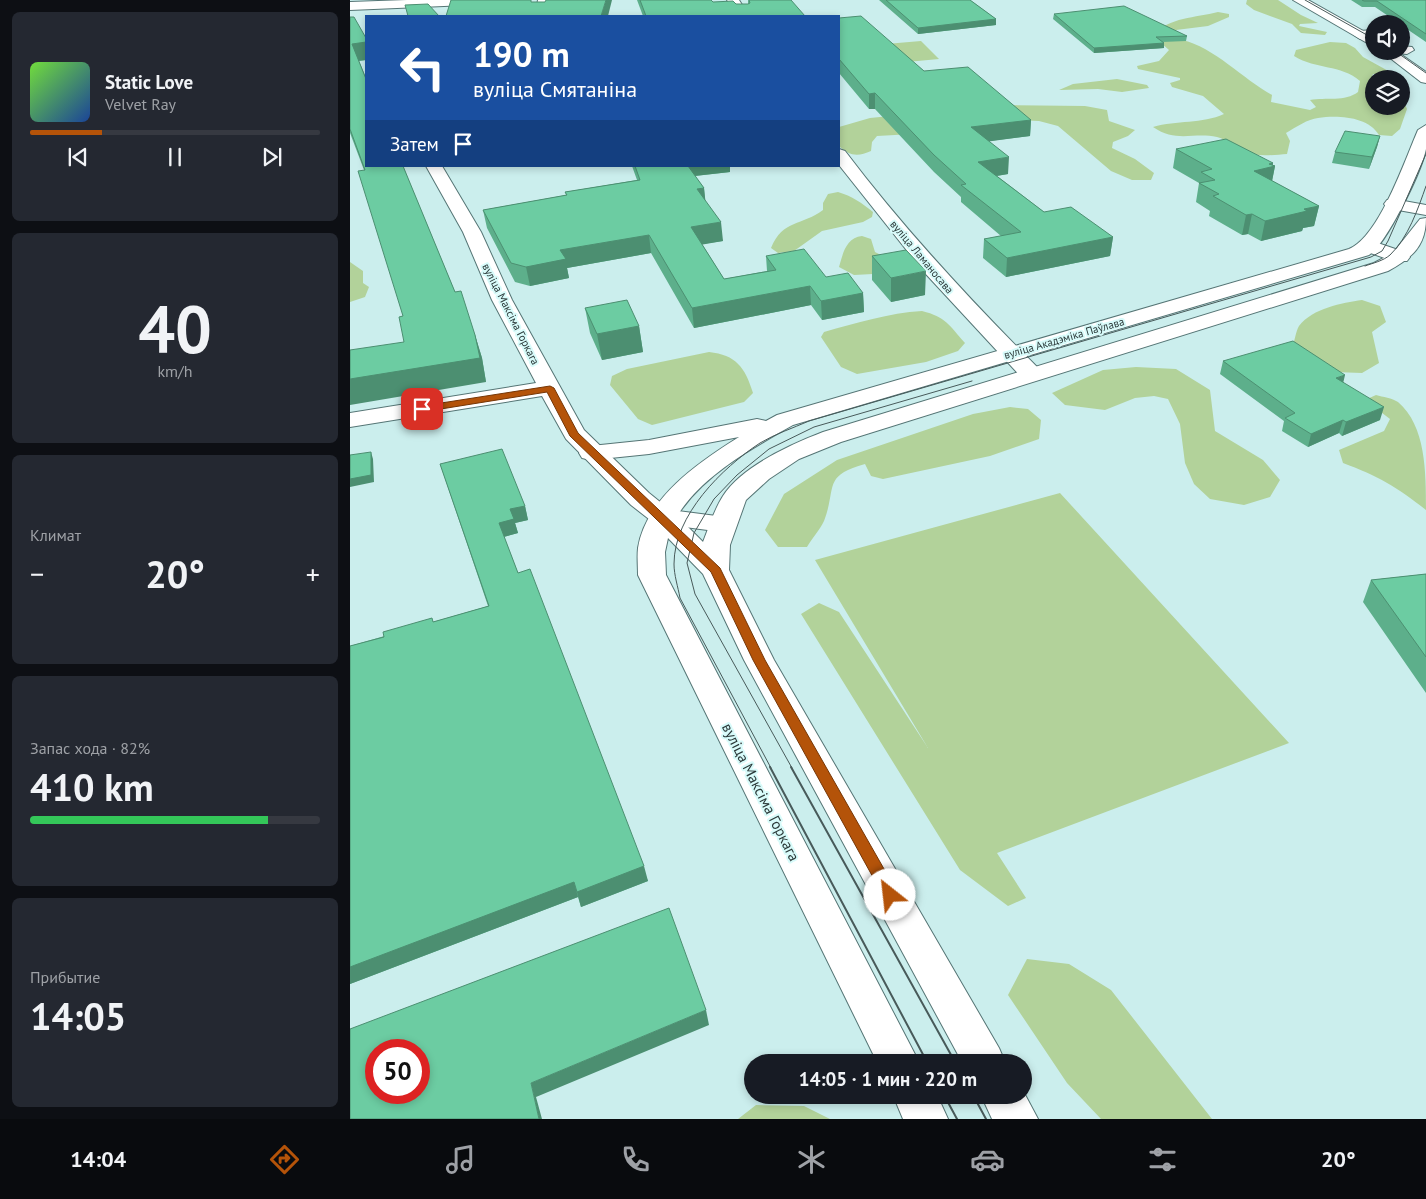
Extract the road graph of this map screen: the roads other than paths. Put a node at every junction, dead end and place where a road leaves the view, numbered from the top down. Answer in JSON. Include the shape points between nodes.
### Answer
{"nodes":[{"id":1,"x":491,"y":0,"type":"edge"},
{"id":2,"x":544,"y":0,"type":"edge"},
{"id":3,"x":733,"y":0,"type":"edge"},
{"id":4,"x":1299,"y":0,"type":"edge"},
{"id":5,"x":1317,"y":0,"type":"edge"},
{"id":6,"x":350,"y":6,"type":"edge"},
{"id":7,"x":370,"y":7,"type":"edge"},
{"id":8,"x":541,"y":15,"type":"edge"},
{"id":9,"x":742,"y":15,"type":"edge"},
{"id":10,"x":1365,"y":27,"type":"edge"},
{"id":11,"x":1365,"y":34,"type":"edge"},
{"id":12,"x":1360,"y":35,"type":"junction"},
{"id":13,"x":1365,"y":38,"type":"edge"},
{"id":14,"x":1410,"y":53,"type":"edge"},
{"id":15,"x":1400,"y":60,"type":"edge"},
{"id":16,"x":1426,"y":62,"type":"edge"},
{"id":17,"x":1426,"y":79,"type":"edge"},
{"id":18,"x":1426,"y":130,"type":"edge"},
{"id":19,"x":840,"y":155,"type":"edge"},
{"id":20,"x":435,"y":167,"type":"edge"},
{"id":21,"x":1393,"y":204,"type":"junction"},
{"id":22,"x":1426,"y":210,"type":"edge"},
{"id":23,"x":1426,"y":223,"type":"edge"},
{"id":24,"x":1369,"y":246,"type":"junction"},
{"id":25,"x":1400,"y":257,"type":"junction"},
{"id":26,"x":1010,"y":354,"type":"junction"},
{"id":27,"x":1031,"y":374,"type":"junction"},
{"id":28,"x":550,"y":388,"type":"junction"},
{"id":29,"x":350,"y":420,"type":"edge"},
{"id":30,"x":785,"y":420,"type":"junction"},
{"id":31,"x":591,"y":453,"type":"junction"},
{"id":32,"x":663,"y":517,"type":"junction"},
{"id":33,"x":722,"y":524,"type":"junction"},
{"id":34,"x":716,"y":570,"type":"junction"},
{"id":35,"x":894,"y":1054,"type":"edge"},
{"id":36,"x":980,"y":1054,"type":"edge"},
{"id":37,"x":918,"y":1104,"type":"edge"},
{"id":38,"x":1007,"y":1104,"type":"edge"},
{"id":39,"x":926,"y":1119,"type":"edge"},
{"id":40,"x":1016,"y":1119,"type":"edge"}],
"edges":[{"from":1,"to":7,"type":"main road"},
{"from":2,"to":8,"type":"main road"},
{"from":3,"to":9,"type":"main road"},
{"from":4,"to":12,"type":"main road"},
{"from":5,"to":10,"type":"main road"},
{"from":6,"to":7,"type":"main road"},
{"from":11,"to":12,"type":"main road"},
{"from":12,"to":13,"type":"main road"},
{"from":14,"to":16,"type":"main road"},
{"from":15,"to":17,"type":"main road"},
{"from":18,"to":21,"type":"main road"},
{"from":19,"to":26,"type":"main road","name":"вуліца Ламаносава","via":[[955,296]]},
{"from":20,"to":28,"type":"main road","name":"вуліца Максіма Горкага","via":[[472,232],[502,300]]},
{"from":21,"to":22,"type":"main road"},
{"from":21,"to":24,"type":"main road"},
{"from":23,"to":25,"type":"main road","name":"вуліца Акадэміка Паўлава"},
{"from":24,"to":25,"type":"main road"},
{"from":24,"to":26,"type":"main road","name":"вуліца Акадэміка Паўлава","via":[[1346,257]]},
{"from":25,"to":27,"type":"main road","name":"вуліца Акадэміка Паўлава","via":[[1350,279]]},
{"from":26,"to":27,"type":"main road","name":"вуліца Ламаносава"},
{"from":26,"to":30,"type":"main road","name":"вуліца Акадэміка Паўлава"},
{"from":27,"to":33,"type":"main road","name":"вуліца Акадэміка Паўлава","via":[[832,437],[790,454],[760,474],[735,498]]},
{"from":28,"to":29,"type":"main road"},
{"from":28,"to":31,"type":"main road","name":"вуліца Максіма Горкага","via":[[574,434]]},
{"from":30,"to":31,"type":"main road","via":[[658,446]]},
{"from":30,"to":32,"type":"main road","name":"вуліца Акадэміка Паўлава","via":[[739,445],[710,467]]},
{"from":31,"to":32,"type":"main road","name":"вуліца Максіма Горкага"},
{"from":32,"to":33,"type":"main road"},
{"from":32,"to":34,"type":"main road","name":"вуліца Максіма Горкага"},
{"from":32,"to":35,"type":"main road","name":"вуліца Максіма Горкага","via":[[652,545],[652,575]]},
{"from":33,"to":34,"type":"main road","name":"вуліца Максіма Горкага","via":[[716,546]]},
{"from":34,"to":36,"type":"main road","name":"вуліца Максіма Горкага","via":[[759,660]]},
{"from":37,"to":39,"type":"main road"},
{"from":38,"to":40,"type":"main road"}]}
